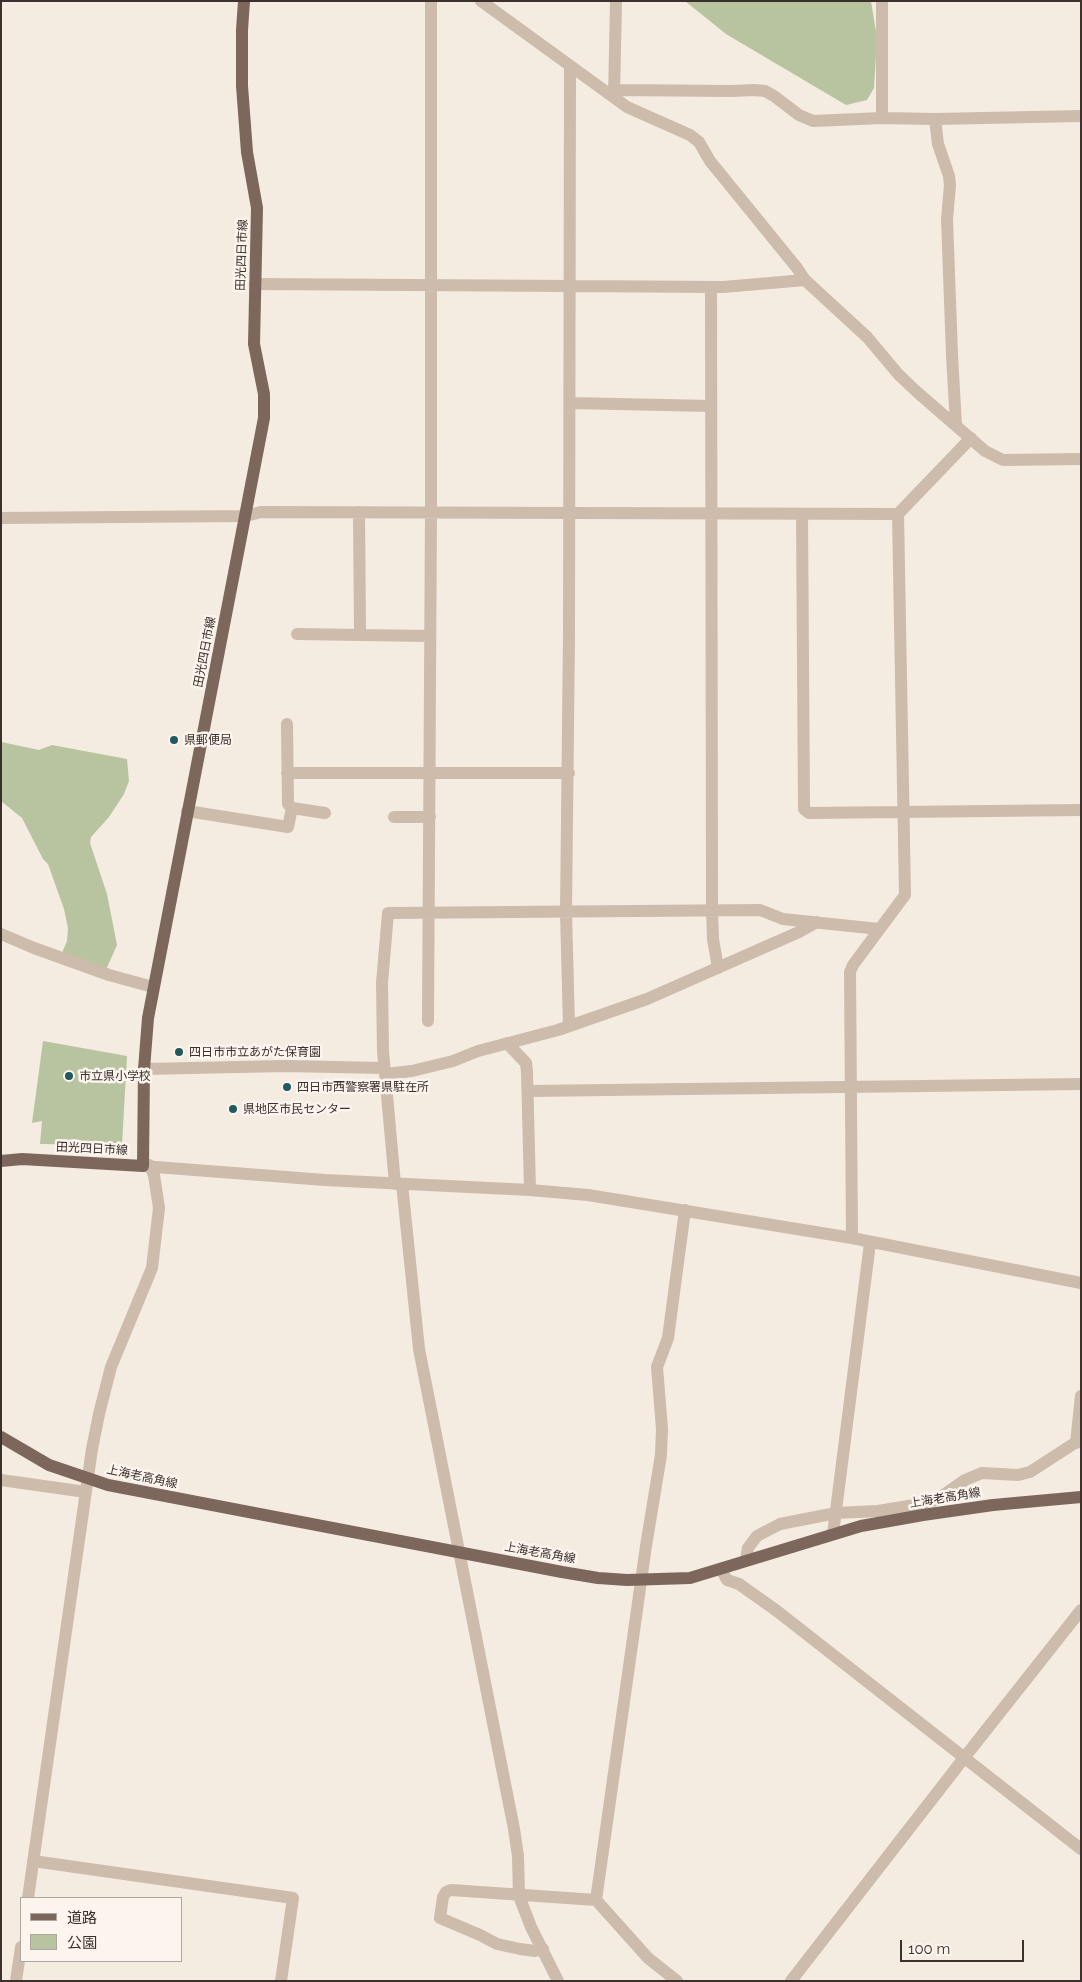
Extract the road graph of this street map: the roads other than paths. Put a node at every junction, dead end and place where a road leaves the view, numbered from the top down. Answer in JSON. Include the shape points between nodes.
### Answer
{"nodes":[{"id":1,"x":244,"y":1,"type":"edge"},
{"id":2,"x":431,"y":1,"type":"edge"},
{"id":3,"x":481,"y":1,"type":"edge"},
{"id":4,"x":616,"y":1,"type":"edge"},
{"id":5,"x":882,"y":1,"type":"edge"},
{"id":6,"x":570,"y":67,"type":"junction"},
{"id":7,"x":615,"y":94,"type":"junction"},
{"id":8,"x":1081,"y":116,"type":"edge"},
{"id":9,"x":882,"y":118,"type":"junction"},
{"id":10,"x":935,"y":119,"type":"junction"},
{"id":11,"x":805,"y":280,"type":"junction"},
{"id":12,"x":255,"y":284,"type":"junction"},
{"id":13,"x":431,"y":285,"type":"junction"},
{"id":14,"x":570,"y":286,"type":"junction"},
{"id":15,"x":711,"y":287,"type":"junction"},
{"id":16,"x":570,"y":404,"type":"junction"},
{"id":17,"x":712,"y":406,"type":"junction"},
{"id":18,"x":956,"y":425,"type":"junction"},
{"id":19,"x":971,"y":438,"type":"junction"},
{"id":20,"x":1081,"y":459,"type":"edge"},
{"id":21,"x":359,"y":512,"type":"junction"},
{"id":22,"x":431,"y":512,"type":"junction"},
{"id":23,"x":570,"y":512,"type":"junction"},
{"id":24,"x":712,"y":513,"type":"junction"},
{"id":25,"x":802,"y":514,"type":"junction"},
{"id":26,"x":898,"y":514,"type":"junction"},
{"id":27,"x":246,"y":516,"type":"junction"},
{"id":28,"x":1,"y":518,"type":"edge"},
{"id":29,"x":296,"y":634,"type":"dead end"},
{"id":30,"x":360,"y":635,"type":"junction"},
{"id":31,"x":430,"y":636,"type":"junction"},
{"id":32,"x":287,"y":724,"type":"dead end"},
{"id":33,"x":287,"y":773,"type":"junction"},
{"id":34,"x":430,"y":773,"type":"junction"},
{"id":35,"x":569,"y":773,"type":"junction"},
{"id":36,"x":292,"y":808,"type":"junction"},
{"id":37,"x":1081,"y":810,"type":"edge"},
{"id":38,"x":187,"y":811,"type":"junction"},
{"id":39,"x":905,"y":811,"type":"junction"},
{"id":40,"x":325,"y":813,"type":"dead end"},
{"id":41,"x":394,"y":817,"type":"dead end"},
{"id":42,"x":430,"y":817,"type":"junction"},
{"id":43,"x":712,"y":910,"type":"junction"},
{"id":44,"x":429,"y":912,"type":"junction"},
{"id":45,"x":566,"y":912,"type":"junction"},
{"id":46,"x":817,"y":922,"type":"junction"},
{"id":47,"x":879,"y":928,"type":"junction"},
{"id":48,"x":1,"y":934,"type":"edge"},
{"id":49,"x":718,"y":968,"type":"junction"},
{"id":50,"x":153,"y":988,"type":"junction"},
{"id":51,"x":428,"y":1021,"type":"dead end"},
{"id":52,"x":569,"y":1026,"type":"junction"},
{"id":53,"x":507,"y":1043,"type":"junction"},
{"id":54,"x":144,"y":1069,"type":"junction"},
{"id":55,"x":384,"y":1071,"type":"junction"},
{"id":56,"x":1081,"y":1084,"type":"edge"},
{"id":57,"x":850,"y":1087,"type":"junction"},
{"id":58,"x":528,"y":1091,"type":"junction"},
{"id":59,"x":1,"y":1161,"type":"edge"},
{"id":60,"x":146,"y":1165,"type":"junction"},
{"id":61,"x":399,"y":1184,"type":"junction"},
{"id":62,"x":530,"y":1190,"type":"junction"},
{"id":63,"x":685,"y":1210,"type":"junction"},
{"id":64,"x":852,"y":1238,"type":"junction"},
{"id":65,"x":870,"y":1243,"type":"junction"},
{"id":66,"x":1081,"y":1283,"type":"edge"},
{"id":67,"x":1081,"y":1396,"type":"edge"},
{"id":68,"x":1,"y":1437,"type":"edge"},
{"id":69,"x":1078,"y":1441,"type":"edge"},
{"id":70,"x":88,"y":1479,"type":"junction"},
{"id":71,"x":1,"y":1480,"type":"edge"},
{"id":72,"x":86,"y":1492,"type":"junction"},
{"id":73,"x":1081,"y":1497,"type":"edge"},
{"id":74,"x":836,"y":1513,"type":"junction"},
{"id":75,"x":833,"y":1534,"type":"junction"},
{"id":76,"x":459,"y":1552,"type":"junction"},
{"id":77,"x":746,"y":1560,"type":"junction"},
{"id":78,"x":722,"y":1569,"type":"junction"},
{"id":79,"x":642,"y":1581,"type":"junction"},
{"id":80,"x":1081,"y":1610,"type":"edge"},
{"id":81,"x":964,"y":1758,"type":"junction"},
{"id":82,"x":1081,"y":1849,"type":"edge"},
{"id":83,"x":33,"y":1861,"type":"junction"},
{"id":84,"x":519,"y":1896,"type":"junction"},
{"id":85,"x":28,"y":1897,"type":"edge"},
{"id":86,"x":596,"y":1900,"type":"junction"},
{"id":87,"x":543,"y":1949,"type":"junction"},
{"id":88,"x":20,"y":1954,"type":"edge"},
{"id":89,"x":16,"y":1981,"type":"edge"},
{"id":90,"x":281,"y":1981,"type":"edge"},
{"id":91,"x":558,"y":1981,"type":"edge"},
{"id":92,"x":677,"y":1981,"type":"edge"},
{"id":93,"x":791,"y":1981,"type":"edge"}],
"edges":[{"from":1,"to":12,"type":"main road","name":"田光四日市線","via":[[242,86],[247,152],[257,208]]},
{"from":2,"to":13,"type":"street"},
{"from":3,"to":6,"type":"street"},
{"from":4,"to":7,"type":"street"},
{"from":5,"to":9,"type":"street"},
{"from":6,"to":7,"type":"street"},
{"from":6,"to":14,"type":"street"},
{"from":7,"to":9,"type":"street","via":[[754,90],[765,91],[813,121]]},
{"from":7,"to":11,"type":"street","via":[[640,114],[699,142],[710,161]]},
{"from":8,"to":10,"type":"street"},
{"from":9,"to":10,"type":"street"},
{"from":10,"to":18,"type":"street","via":[[938,144],[950,185],[947,219]]},
{"from":11,"to":15,"type":"street"},
{"from":11,"to":18,"type":"street","via":[[868,337],[905,381]]},
{"from":12,"to":13,"type":"street"},
{"from":12,"to":27,"type":"main road","name":"田光四日市線","via":[[254,344],[264,394],[264,418]]},
{"from":13,"to":14,"type":"street"},
{"from":13,"to":22,"type":"street"},
{"from":14,"to":15,"type":"street"},
{"from":14,"to":16,"type":"street"},
{"from":15,"to":17,"type":"street"},
{"from":16,"to":17,"type":"street"},
{"from":16,"to":23,"type":"street"},
{"from":17,"to":24,"type":"street"},
{"from":18,"to":19,"type":"street"},
{"from":19,"to":20,"type":"street","via":[[985,451],[1003,460]]},
{"from":19,"to":26,"type":"street"},
{"from":21,"to":22,"type":"street"},
{"from":21,"to":27,"type":"street","via":[[261,512]]},
{"from":21,"to":30,"type":"street"},
{"from":22,"to":23,"type":"street"},
{"from":22,"to":31,"type":"street"},
{"from":23,"to":24,"type":"street"},
{"from":23,"to":35,"type":"street"},
{"from":24,"to":25,"type":"street"},
{"from":24,"to":43,"type":"street"},
{"from":25,"to":26,"type":"street"},
{"from":25,"to":39,"type":"street","via":[[804,809],[809,813]]},
{"from":26,"to":39,"type":"street"},
{"from":27,"to":28,"type":"street"},
{"from":27,"to":38,"type":"main road","name":"田光四日市線"},
{"from":29,"to":30,"type":"street"},
{"from":30,"to":31,"type":"street"},
{"from":31,"to":34,"type":"street"},
{"from":32,"to":33,"type":"street"},
{"from":33,"to":34,"type":"street"},
{"from":33,"to":36,"type":"street","via":[[288,804]]},
{"from":34,"to":35,"type":"street"},
{"from":34,"to":42,"type":"street"},
{"from":35,"to":45,"type":"street"},
{"from":36,"to":38,"type":"street","via":[[288,827]]},
{"from":36,"to":40,"type":"street"},
{"from":37,"to":39,"type":"street"},
{"from":38,"to":50,"type":"main road","name":"田光四日市線"},
{"from":39,"to":47,"type":"street","via":[[905,895]]},
{"from":41,"to":42,"type":"street"},
{"from":42,"to":44,"type":"street"},
{"from":43,"to":45,"type":"street"},
{"from":43,"to":46,"type":"street","via":[[760,910],[783,919]]},
{"from":43,"to":49,"type":"street"},
{"from":44,"to":45,"type":"street"},
{"from":44,"to":51,"type":"street"},
{"from":44,"to":55,"type":"street","via":[[388,913],[382,983]]},
{"from":45,"to":52,"type":"street"},
{"from":46,"to":47,"type":"street"},
{"from":46,"to":49,"type":"street"},
{"from":47,"to":57,"type":"street","via":[[850,972]]},
{"from":48,"to":50,"type":"street"},
{"from":49,"to":52,"type":"street","via":[[647,999]]},
{"from":50,"to":54,"type":"main road","name":"田光四日市線"},
{"from":52,"to":53,"type":"street"},
{"from":53,"to":55,"type":"street","via":[[412,1071]]},
{"from":53,"to":58,"type":"street","via":[[526,1063]]},
{"from":54,"to":55,"type":"street","via":[[285,1066]]},
{"from":54,"to":60,"type":"main road","name":"田光四日市線"},
{"from":55,"to":61,"type":"street"},
{"from":56,"to":57,"type":"street"},
{"from":57,"to":58,"type":"street"},
{"from":57,"to":64,"type":"street"},
{"from":58,"to":62,"type":"street"},
{"from":59,"to":60,"type":"main road","name":"田光四日市線","via":[[22,1159]]},
{"from":60,"to":61,"type":"street"},
{"from":60,"to":70,"type":"street","via":[[154,1175],[159,1208],[152,1268],[111,1367],[98,1414]]},
{"from":61,"to":62,"type":"street"},
{"from":61,"to":76,"type":"street","via":[[419,1349]]},
{"from":62,"to":63,"type":"street"},
{"from":63,"to":64,"type":"street"},
{"from":63,"to":79,"type":"street","via":[[668,1338],[657,1368],[661,1455]]},
{"from":64,"to":65,"type":"street"},
{"from":65,"to":66,"type":"street"},
{"from":65,"to":74,"type":"street"},
{"from":67,"to":69,"type":"street"},
{"from":68,"to":70,"type":"main road","name":"上海老高角線","via":[[50,1465]]},
{"from":69,"to":74,"type":"street","via":[[1030,1472],[1018,1475],[982,1473],[927,1503],[878,1511]]},
{"from":70,"to":72,"type":"street"},
{"from":70,"to":76,"type":"main road","name":"上海老高角線","via":[[140,1492]]},
{"from":71,"to":72,"type":"street"},
{"from":72,"to":83,"type":"street"},
{"from":73,"to":75,"type":"main road","name":"上海老高角線","via":[[923,1515]]},
{"from":74,"to":75,"type":"street"},
{"from":74,"to":77,"type":"street","via":[[800,1519],[770,1529],[757,1536],[748,1548]]},
{"from":75,"to":77,"type":"main road","name":"上海老高角線"},
{"from":76,"to":79,"type":"main road","name":"上海老高角線","via":[[598,1578]]},
{"from":76,"to":84,"type":"street","via":[[514,1829]]},
{"from":77,"to":78,"type":"main road","name":"上海老高角線"},
{"from":78,"to":79,"type":"main road","name":"上海老高角線","via":[[690,1578]]},
{"from":78,"to":81,"type":"street","via":[[727,1580],[739,1584],[777,1611]]},
{"from":79,"to":86,"type":"street"},
{"from":80,"to":81,"type":"street"},
{"from":81,"to":82,"type":"street"},
{"from":81,"to":93,"type":"street"},
{"from":83,"to":85,"type":"street"},
{"from":83,"to":90,"type":"street","via":[[293,1898]]},
{"from":84,"to":86,"type":"street"},
{"from":84,"to":87,"type":"street","via":[[530,1927]]},
{"from":84,"to":87,"type":"street","via":[[451,1890],[443,1897],[440,1918],[497,1944],[520,1950]]},
{"from":86,"to":92,"type":"street","via":[[642,1952]]},
{"from":87,"to":91,"type":"street"},
{"from":88,"to":89,"type":"street"}]}
